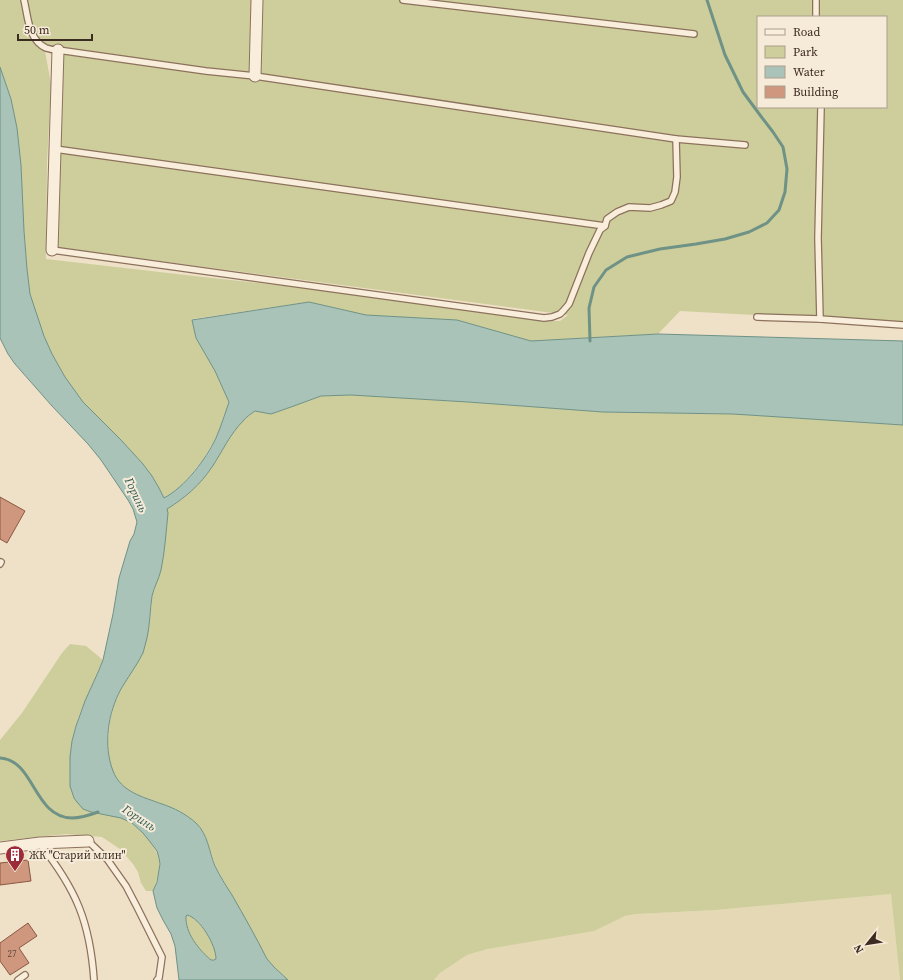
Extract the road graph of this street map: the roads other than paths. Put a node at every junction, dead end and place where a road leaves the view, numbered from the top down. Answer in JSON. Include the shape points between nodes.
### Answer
{"nodes":[{"id":1,"x":24,"y":0,"type":"edge"},
{"id":2,"x":256,"y":0,"type":"edge"},
{"id":3,"x":403,"y":0,"type":"edge"},
{"id":4,"x":816,"y":0,"type":"edge"},
{"id":5,"x":816,"y":16,"type":"edge"},
{"id":6,"x":694,"y":34,"type":"dead end"},
{"id":7,"x":58,"y":50,"type":"junction"},
{"id":8,"x":255,"y":76,"type":"junction"},
{"id":9,"x":821,"y":108,"type":"edge"},
{"id":10,"x":676,"y":139,"type":"junction"},
{"id":11,"x":745,"y":145,"type":"dead end"},
{"id":12,"x":55,"y":150,"type":"junction"},
{"id":13,"x":605,"y":226,"type":"junction"},
{"id":14,"x":52,"y":250,"type":"joint"},
{"id":15,"x":757,"y":316,"type":"dead end"},
{"id":16,"x":820,"y":319,"type":"junction"},
{"id":17,"x":903,"y":325,"type":"edge"},
{"id":18,"x":88,"y":841,"type":"joint"},
{"id":19,"x":40,"y":843,"type":"junction"},
{"id":20,"x":0,"y":848,"type":"edge"},
{"id":21,"x":25,"y":975,"type":"dead end"},
{"id":22,"x":18,"y":980,"type":"edge"},
{"id":23,"x":94,"y":980,"type":"edge"},
{"id":24,"x":157,"y":980,"type":"edge"}],
"edges":[{"from":1,"to":7,"type":"lane","via":[[34,36],[46,48]]},
{"from":2,"to":8,"type":"street"},
{"from":3,"to":6,"type":"lane"},
{"from":4,"to":5,"type":"lane"},
{"from":7,"to":8,"type":"lane"},
{"from":7,"to":12,"type":"street"},
{"from":8,"to":10,"type":"lane"},
{"from":9,"to":16,"type":"lane","via":[[818,238]]},
{"from":10,"to":11,"type":"lane"},
{"from":10,"to":13,"type":"lane","via":[[677,176],[671,201],[650,208],[629,207],[607,219]]},
{"from":12,"to":13,"type":"lane"},
{"from":12,"to":14,"type":"street"},
{"from":13,"to":14,"type":"lane","via":[[600,230],[589,253],[569,304],[560,314],[544,318]]},
{"from":15,"to":16,"type":"lane"},
{"from":16,"to":17,"type":"lane"},
{"from":18,"to":19,"type":"street"},
{"from":18,"to":24,"type":"lane","via":[[107,860],[126,886],[162,957]]},
{"from":19,"to":20,"type":"street"},
{"from":19,"to":23,"type":"lane","via":[[76,899],[88,934]]},
{"from":21,"to":22,"type":"lane"}]}
